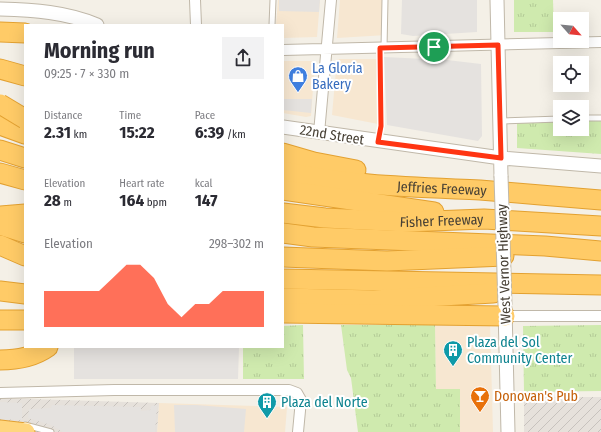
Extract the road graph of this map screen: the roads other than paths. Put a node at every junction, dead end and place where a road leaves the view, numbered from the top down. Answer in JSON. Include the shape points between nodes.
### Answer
{"nodes":[{"id":1,"x":195,"y":0,"type":"edge"},
{"id":2,"x":274,"y":0,"type":"edge"},
{"id":3,"x":331,"y":0,"type":"edge"},
{"id":4,"x":385,"y":0,"type":"edge"},
{"id":5,"x":497,"y":0,"type":"edge"},
{"id":6,"x":0,"y":9,"type":"edge"},
{"id":7,"x":94,"y":24,"type":"edge"},
{"id":8,"x":196,"y":24,"type":"edge"},
{"id":9,"x":272,"y":24,"type":"edge"},
{"id":10,"x":0,"y":32,"type":"edge"},
{"id":11,"x":24,"y":33,"type":"edge"},
{"id":12,"x":601,"y":42,"type":"edge"},
{"id":13,"x":498,"y":45,"type":"junction"},
{"id":14,"x":382,"y":48,"type":"junction"},
{"id":15,"x":327,"y":49,"type":"junction"},
{"id":16,"x":284,"y":50,"type":"edge"},
{"id":17,"x":0,"y":69,"type":"edge"},
{"id":18,"x":24,"y":76,"type":"edge"},
{"id":19,"x":0,"y":105,"type":"edge"},
{"id":20,"x":24,"y":112,"type":"edge"},
{"id":21,"x":24,"y":118,"type":"edge"},
{"id":22,"x":589,"y":118,"type":"edge"},
{"id":23,"x":601,"y":118,"type":"edge"},
{"id":24,"x":553,"y":119,"type":"edge"},
{"id":25,"x":500,"y":121,"type":"junction"},
{"id":26,"x":0,"y":125,"type":"edge"},
{"id":27,"x":284,"y":127,"type":"edge"},
{"id":28,"x":319,"y":133,"type":"junction"},
{"id":29,"x":24,"y":134,"type":"edge"},
{"id":30,"x":378,"y":142,"type":"junction"},
{"id":31,"x":0,"y":150,"type":"edge"},
{"id":32,"x":284,"y":153,"type":"edge"},
{"id":33,"x":24,"y":158,"type":"edge"},
{"id":34,"x":501,"y":158,"type":"junction"},
{"id":35,"x":601,"y":166,"type":"edge"},
{"id":36,"x":284,"y":171,"type":"edge"},
{"id":37,"x":0,"y":173,"type":"edge"},
{"id":38,"x":24,"y":180,"type":"edge"},
{"id":39,"x":284,"y":190,"type":"edge"},
{"id":40,"x":479,"y":190,"type":"junction"},
{"id":41,"x":601,"y":200,"type":"edge"},
{"id":42,"x":284,"y":213,"type":"edge"},
{"id":43,"x":24,"y":214,"type":"edge"},
{"id":44,"x":0,"y":216,"type":"edge"},
{"id":45,"x":484,"y":219,"type":"junction"},
{"id":46,"x":0,"y":225,"type":"edge"},
{"id":47,"x":601,"y":226,"type":"edge"},
{"id":48,"x":24,"y":233,"type":"edge"},
{"id":49,"x":284,"y":233,"type":"edge"},
{"id":50,"x":0,"y":245,"type":"edge"},
{"id":51,"x":284,"y":246,"type":"edge"},
{"id":52,"x":601,"y":250,"type":"edge"},
{"id":53,"x":601,"y":254,"type":"edge"},
{"id":54,"x":24,"y":256,"type":"edge"},
{"id":55,"x":284,"y":257,"type":"edge"},
{"id":56,"x":444,"y":258,"type":"junction"},
{"id":57,"x":284,"y":279,"type":"edge"},
{"id":58,"x":601,"y":284,"type":"edge"},
{"id":59,"x":578,"y":285,"type":"junction"},
{"id":60,"x":0,"y":291,"type":"edge"},
{"id":61,"x":24,"y":294,"type":"edge"},
{"id":62,"x":284,"y":298,"type":"edge"},
{"id":63,"x":505,"y":310,"type":"junction"},
{"id":64,"x":284,"y":313,"type":"edge"},
{"id":65,"x":601,"y":316,"type":"edge"},
{"id":66,"x":0,"y":320,"type":"edge"},
{"id":67,"x":24,"y":320,"type":"edge"},
{"id":68,"x":24,"y":344,"type":"edge"},
{"id":69,"x":46,"y":348,"type":"edge"},
{"id":70,"x":0,"y":349,"type":"edge"},
{"id":71,"x":0,"y":360,"type":"edge"},
{"id":72,"x":0,"y":393,"type":"edge"},
{"id":73,"x":0,"y":423,"type":"edge"},
{"id":74,"x":4,"y":426,"type":"edge"},
{"id":75,"x":23,"y":428,"type":"edge"},
{"id":76,"x":51,"y":432,"type":"edge"},
{"id":77,"x":298,"y":432,"type":"edge"},
{"id":78,"x":508,"y":432,"type":"edge"}],
"edges":[{"from":1,"to":8,"type":"street"},
{"from":2,"to":9,"type":"lane"},
{"from":3,"to":15,"type":"street"},
{"from":4,"to":14,"type":"lane"},
{"from":5,"to":13,"type":"street","name":"West Vernor Highway"},
{"from":6,"to":7,"type":"street","via":[[60,13]]},
{"from":10,"to":11,"type":"highway"},
{"from":12,"to":13,"type":"street"},
{"from":13,"to":14,"type":"street"},
{"from":13,"to":25,"type":"street","name":"West Vernor Highway"},
{"from":14,"to":15,"type":"street"},
{"from":14,"to":30,"type":"lane","via":[[381,126]]},
{"from":15,"to":16,"type":"street"},
{"from":15,"to":28,"type":"street"},
{"from":17,"to":18,"type":"highway"},
{"from":19,"to":20,"type":"highway"},
{"from":19,"to":21,"type":"highway","bridge":true},
{"from":22,"to":23,"type":"lane"},
{"from":24,"to":25,"type":"lane"},
{"from":25,"to":34,"type":"street","name":"West Vernor Highway"},
{"from":26,"to":29,"type":"highway"},
{"from":27,"to":28,"type":"street","name":"22nd Street"},
{"from":28,"to":30,"type":"street","name":"22nd Street"},
{"from":30,"to":34,"type":"street","name":"22nd Street"},
{"from":31,"to":33,"type":"highway"},
{"from":32,"to":40,"type":"highway","via":[[343,168]]},
{"from":34,"to":35,"type":"street","name":"22nd Street"},
{"from":34,"to":63,"type":"street","name":"West Vernor Highway","bridge":true},
{"from":36,"to":40,"type":"highway","name":"Jeffries Freeway","via":[[354,183],[423,189]]},
{"from":37,"to":38,"type":"highway"},
{"from":39,"to":45,"type":"highway"},
{"from":40,"to":41,"type":"highway","name":"Jeffries Freeway"},
{"from":42,"to":45,"type":"highway","name":"Fisher Freeway","via":[[406,222]]},
{"from":43,"to":44,"type":"highway"},
{"from":45,"to":47,"type":"highway","name":"Fisher Freeway"},
{"from":46,"to":48,"type":"highway"},
{"from":49,"to":52,"type":"highway","via":[[313,237]]},
{"from":50,"to":54,"type":"highway"},
{"from":51,"to":56,"type":"highway"},
{"from":53,"to":56,"type":"highway"},
{"from":55,"to":56,"type":"highway","via":[[387,261]]},
{"from":57,"to":59,"type":"highway"},
{"from":58,"to":59,"type":"highway"},
{"from":59,"to":62,"type":"highway","via":[[472,295],[374,300]]},
{"from":60,"to":61,"type":"highway"},
{"from":63,"to":64,"type":"highway"},
{"from":63,"to":65,"type":"street"},
{"from":63,"to":78,"type":"street","name":"West Vernor Highway"},
{"from":66,"to":67,"type":"highway"},
{"from":68,"to":70,"type":"highway"},
{"from":69,"to":71,"type":"highway","via":[[23,358]]},
{"from":72,"to":77,"type":"street","via":[[289,390],[298,393],[301,400]]},
{"from":73,"to":74,"type":"lane"},
{"from":74,"to":75,"type":"highway"},
{"from":75,"to":76,"type":"lane"}]}
